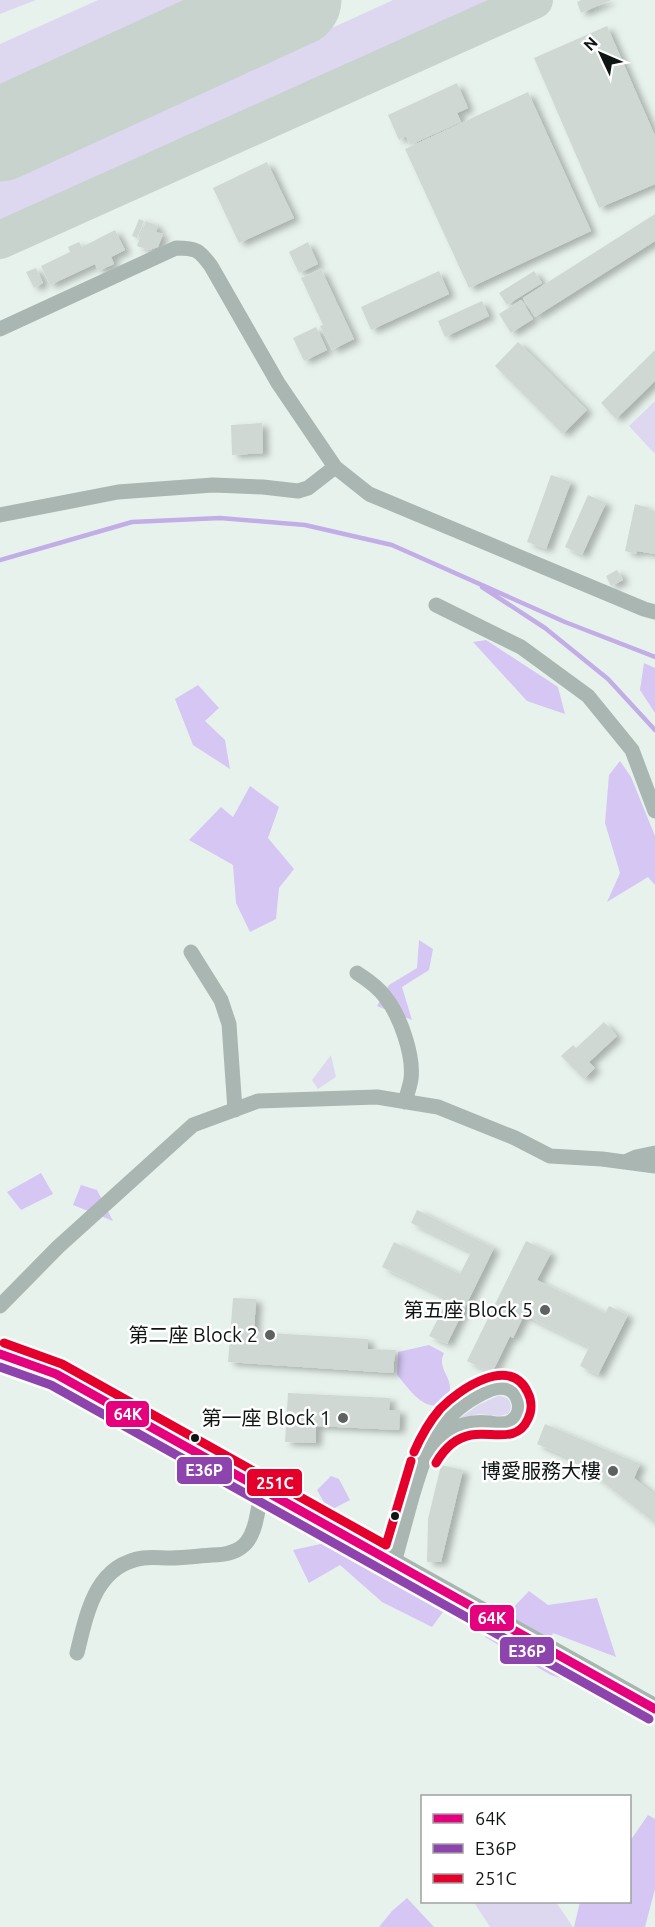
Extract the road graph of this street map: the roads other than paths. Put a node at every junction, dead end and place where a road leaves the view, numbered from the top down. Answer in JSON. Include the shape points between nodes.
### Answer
{"nodes":[{"id":1,"x":0,"y":329,"type":"edge"},
{"id":2,"x":335,"y":467,"type":"junction"},
{"id":3,"x":0,"y":515,"type":"edge"},
{"id":4,"x":436,"y":605,"type":"dead end"},
{"id":5,"x":655,"y":612,"type":"edge"},
{"id":6,"x":655,"y":811,"type":"edge"},
{"id":7,"x":191,"y":952,"type":"dead end"},
{"id":8,"x":357,"y":973,"type":"dead end"},
{"id":9,"x":405,"y":1102,"type":"junction"},
{"id":10,"x":236,"y":1110,"type":"junction"},
{"id":11,"x":655,"y":1153,"type":"edge"},
{"id":12,"x":624,"y":1162,"type":"junction"},
{"id":13,"x":655,"y":1166,"type":"edge"},
{"id":14,"x":0,"y":1306,"type":"edge"},
{"id":15,"x":0,"y":1354,"type":"edge"},
{"id":16,"x":423,"y":1461,"type":"junction"},
{"id":17,"x":262,"y":1490,"type":"junction"},
{"id":18,"x":394,"y":1563,"type":"junction"},
{"id":19,"x":77,"y":1653,"type":"dead end"},
{"id":20,"x":655,"y":1709,"type":"edge"}],
"edges":[{"from":1,"to":2,"type":"street","via":[[176,248],[192,248],[212,266],[278,383]]},
{"from":2,"to":3,"type":"street","via":[[298,491],[213,485],[117,492]]},
{"from":2,"to":5,"type":"street","via":[[369,494]]},
{"from":4,"to":6,"type":"street","via":[[521,647],[588,696],[632,750]]},
{"from":7,"to":10,"type":"street","via":[[221,1000],[229,1024]]},
{"from":8,"to":9,"type":"street","via":[[386,997],[398,1017],[410,1057],[411,1078]]},
{"from":9,"to":10,"type":"street","via":[[377,1097],[258,1101]]},
{"from":9,"to":12,"type":"street","via":[[438,1107],[550,1156]]},
{"from":10,"to":14,"type":"street","via":[[193,1125],[58,1247]]},
{"from":11,"to":12,"type":"street"},
{"from":12,"to":13,"type":"street"},
{"from":15,"to":17,"type":"main road","via":[[56,1374]]},
{"from":16,"to":16,"type":"street","via":[[440,1427],[462,1406],[496,1388],[505,1387],[518,1397],[520,1406],[513,1421],[506,1425],[471,1424],[452,1429],[432,1445]]},
{"from":16,"to":18,"type":"street"},
{"from":17,"to":18,"type":"main road"},
{"from":17,"to":19,"type":"street","via":[[251,1534],[234,1552],[144,1558],[111,1571],[88,1607]]},
{"from":18,"to":20,"type":"main road"}]}
